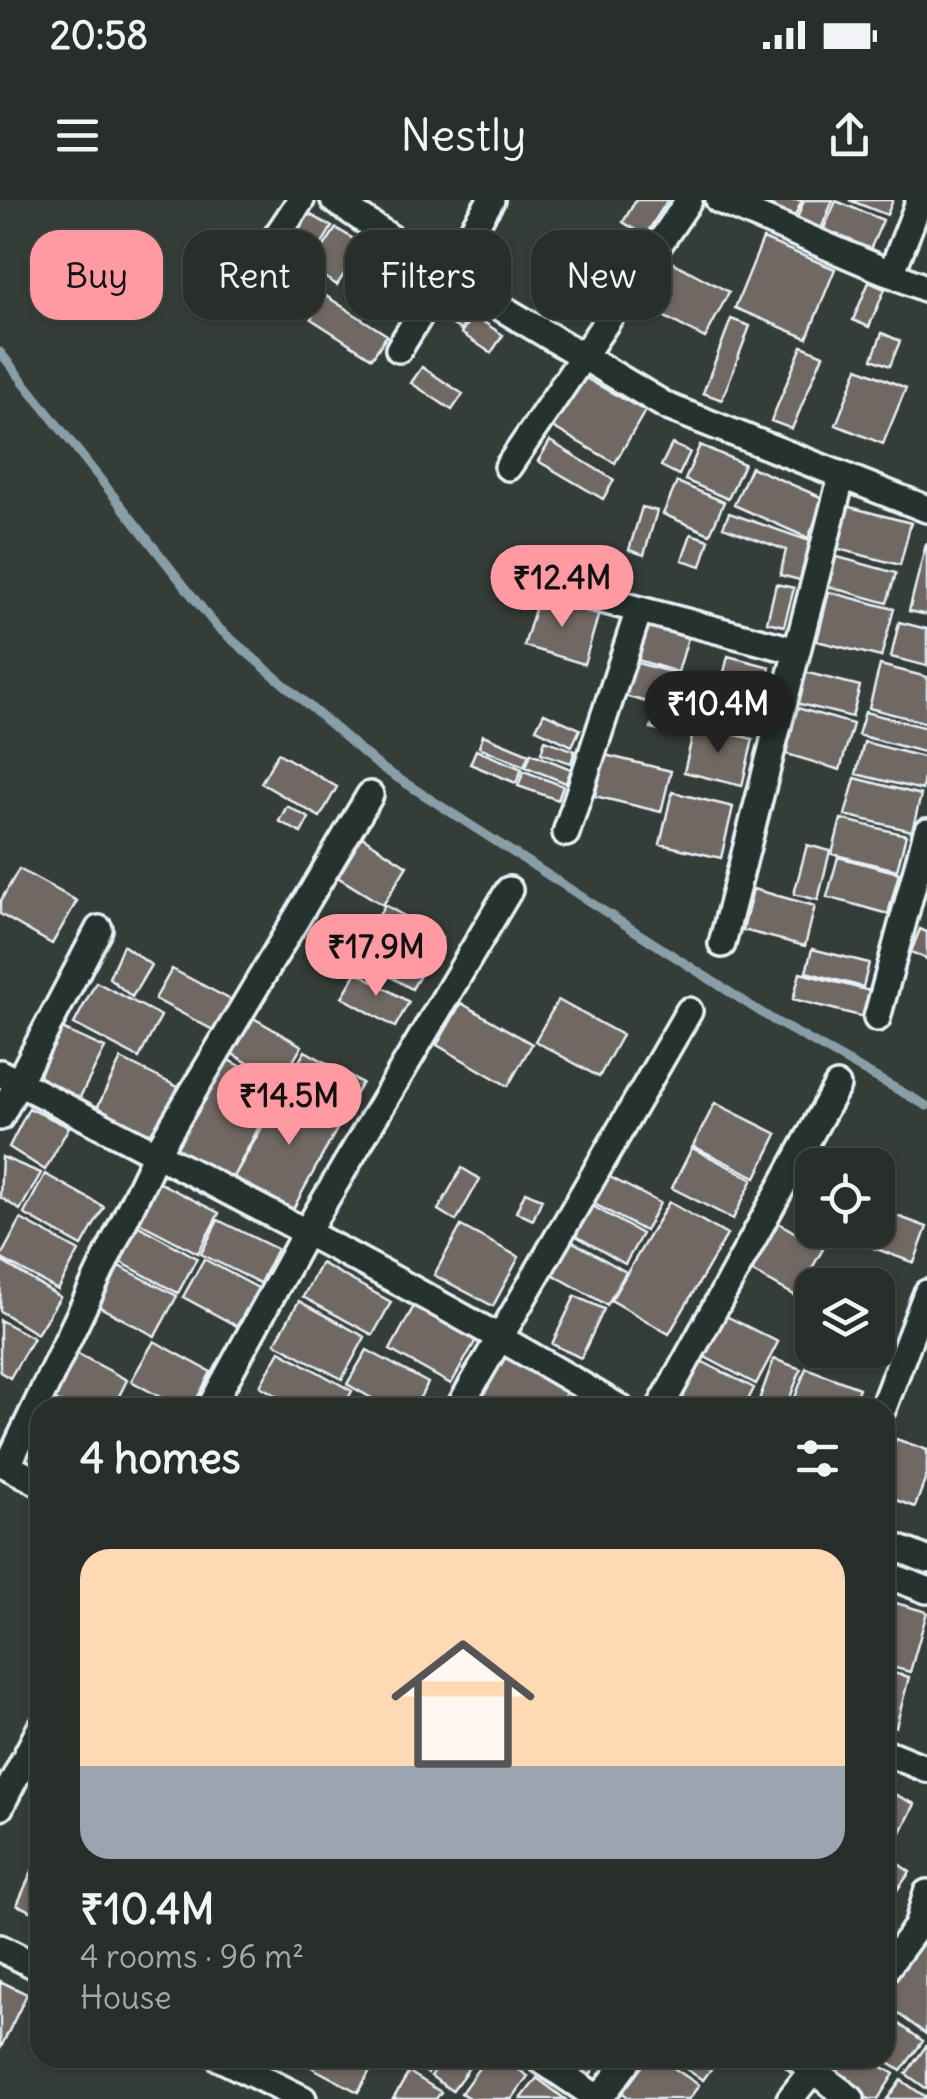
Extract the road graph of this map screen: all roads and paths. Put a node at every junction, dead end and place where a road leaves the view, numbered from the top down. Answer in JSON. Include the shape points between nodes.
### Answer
{"nodes":[{"id":1,"x":301,"y":200,"type":"edge"},
{"id":2,"x":334,"y":200,"type":"edge"},
{"id":3,"x":491,"y":200,"type":"edge"},
{"id":4,"x":689,"y":200,"type":"edge"},
{"id":5,"x":718,"y":200,"type":"edge"},
{"id":6,"x":920,"y":200,"type":"edge"},
{"id":7,"x":281,"y":230,"type":"edge"},
{"id":8,"x":379,"y":230,"type":"edge"},
{"id":9,"x":472,"y":230,"type":"edge"},
{"id":10,"x":891,"y":274,"type":"junction"},
{"id":11,"x":927,"y":289,"type":"edge"},
{"id":12,"x":511,"y":314,"type":"edge"},
{"id":13,"x":416,"y":320,"type":"edge"},
{"id":14,"x":399,"y":348,"type":"dead end"},
{"id":15,"x":580,"y":356,"type":"junction"},
{"id":16,"x":508,"y":467,"type":"dead end"},
{"id":17,"x":842,"y":475,"type":"junction"},
{"id":18,"x":927,"y":509,"type":"edge"},
{"id":19,"x":587,"y":596,"type":"dead end"},
{"id":20,"x":639,"y":610,"type":"junction"},
{"id":21,"x":797,"y":651,"type":"junction"},
{"id":22,"x":370,"y":795,"type":"dead end"},
{"id":23,"x":566,"y":832,"type":"dead end"},
{"id":24,"x":927,"y":832,"type":"edge"},
{"id":25,"x":509,"y":890,"type":"dead end"},
{"id":26,"x":917,"y":907,"type":"edge"},
{"id":27,"x":99,"y":930,"type":"dead end"},
{"id":28,"x":722,"y":944,"type":"dead end"},
{"id":29,"x":689,"y":1012,"type":"dead end"},
{"id":30,"x":877,"y":1018,"type":"dead end"},
{"id":31,"x":9,"y":1078,"type":"edge"},
{"id":32,"x":837,"y":1086,"type":"dead end"},
{"id":33,"x":0,"y":1117,"type":"edge"},
{"id":34,"x":156,"y":1152,"type":"junction"},
{"id":35,"x":305,"y":1234,"type":"junction"},
{"id":36,"x":927,"y":1293,"type":"edge"},
{"id":37,"x":498,"y":1337,"type":"junction"},
{"id":38,"x":36,"y":1398,"type":"edge"},
{"id":39,"x":215,"y":1398,"type":"edge"},
{"id":40,"x":464,"y":1398,"type":"edge"},
{"id":41,"x":603,"y":1398,"type":"edge"},
{"id":42,"x":665,"y":1398,"type":"edge"},
{"id":43,"x":887,"y":1398,"type":"edge"},
{"id":44,"x":30,"y":1411,"type":"edge"},
{"id":45,"x":4,"y":1464,"type":"edge"},
{"id":46,"x":30,"y":1478,"type":"edge"},
{"id":47,"x":895,"y":1547,"type":"edge"},
{"id":48,"x":927,"y":1560,"type":"edge"},
{"id":49,"x":895,"y":1578,"type":"edge"},
{"id":50,"x":927,"y":1590,"type":"edge"},
{"id":51,"x":30,"y":1748,"type":"edge"},
{"id":52,"x":895,"y":1756,"type":"edge"},
{"id":53,"x":927,"y":1769,"type":"edge"},
{"id":54,"x":0,"y":1806,"type":"edge"},
{"id":55,"x":927,"y":1893,"type":"edge"},
{"id":56,"x":0,"y":1948,"type":"edge"},
{"id":57,"x":895,"y":1956,"type":"edge"},
{"id":58,"x":30,"y":1963,"type":"edge"},
{"id":59,"x":243,"y":2068,"type":"edge"},
{"id":60,"x":553,"y":2068,"type":"edge"},
{"id":61,"x":622,"y":2068,"type":"edge"},
{"id":62,"x":807,"y":2068,"type":"edge"},
{"id":63,"x":817,"y":2068,"type":"edge"},
{"id":64,"x":303,"y":2099,"type":"edge"},
{"id":65,"x":599,"y":2099,"type":"edge"},
{"id":66,"x":790,"y":2099,"type":"edge"},
{"id":67,"x":851,"y":2099,"type":"edge"}],
"edges":[{"from":1,"to":7,"type":"street"},
{"from":2,"to":8,"type":"street"},
{"from":3,"to":9,"type":"street"},
{"from":4,"to":15,"type":"street"},
{"from":5,"to":10,"type":"street"},
{"from":6,"to":10,"type":"street"},
{"from":10,"to":11,"type":"street"},
{"from":12,"to":15,"type":"street"},
{"from":13,"to":14,"type":"street"},
{"from":15,"to":16,"type":"street"},
{"from":15,"to":17,"type":"street","via":[[668,407]]},
{"from":17,"to":18,"type":"street"},
{"from":17,"to":21,"type":"street"},
{"from":19,"to":20,"type":"street"},
{"from":20,"to":21,"type":"street"},
{"from":20,"to":23,"type":"street"},
{"from":21,"to":28,"type":"street"},
{"from":22,"to":34,"type":"street"},
{"from":24,"to":26,"type":"street"},
{"from":25,"to":35,"type":"street"},
{"from":26,"to":30,"type":"street"},
{"from":27,"to":31,"type":"street"},
{"from":29,"to":37,"type":"street"},
{"from":31,"to":33,"type":"street"},
{"from":31,"to":34,"type":"street"},
{"from":32,"to":42,"type":"street"},
{"from":34,"to":35,"type":"street"},
{"from":34,"to":38,"type":"street"},
{"from":35,"to":37,"type":"street"},
{"from":35,"to":39,"type":"street"},
{"from":36,"to":43,"type":"street"},
{"from":37,"to":40,"type":"street"},
{"from":37,"to":41,"type":"street"},
{"from":44,"to":45,"type":"street"},
{"from":45,"to":46,"type":"street"},
{"from":47,"to":48,"type":"street"},
{"from":49,"to":50,"type":"street"},
{"from":51,"to":54,"type":"street"},
{"from":52,"to":53,"type":"street"},
{"from":55,"to":57,"type":"street","via":[[917,1926]]},
{"from":56,"to":58,"type":"street"},
{"from":59,"to":64,"type":"street"},
{"from":60,"to":65,"type":"street"},
{"from":61,"to":65,"type":"street"},
{"from":62,"to":66,"type":"street"},
{"from":63,"to":67,"type":"street"}]}
